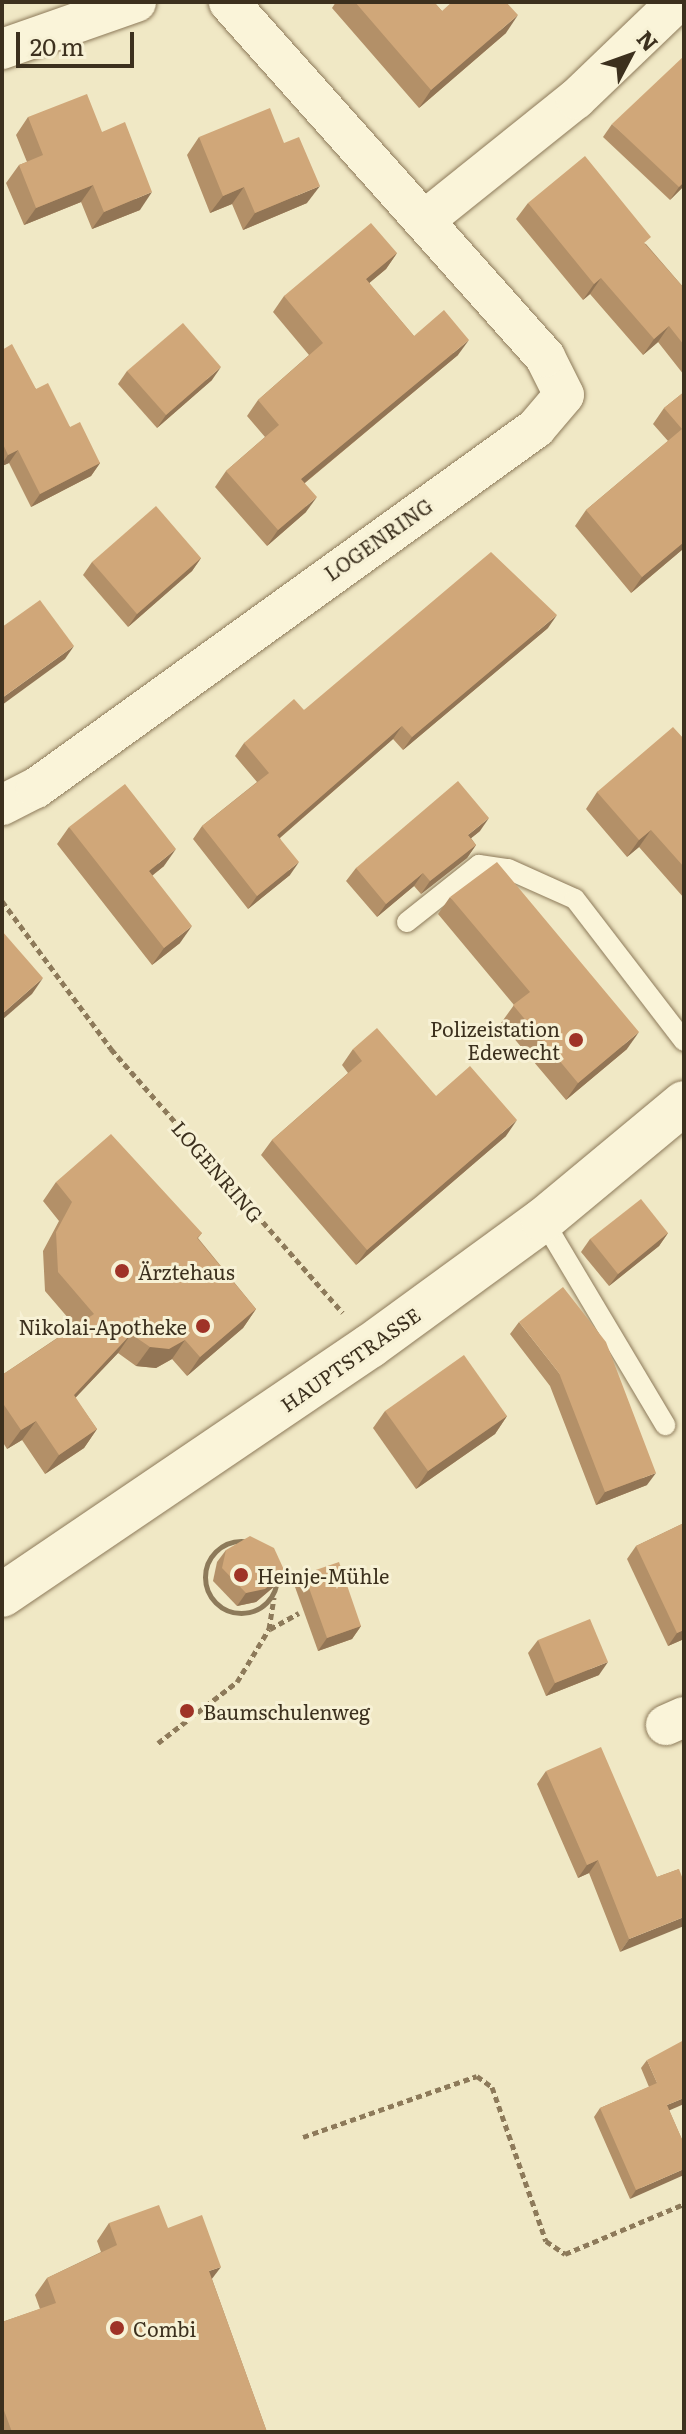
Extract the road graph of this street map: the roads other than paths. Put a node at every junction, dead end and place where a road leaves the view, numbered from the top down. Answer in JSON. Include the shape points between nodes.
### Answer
{"nodes":[{"id":1,"x":136,"y":2,"type":"edge"},
{"id":2,"x":229,"y":2,"type":"edge"},
{"id":3,"x":677,"y":2,"type":"edge"},
{"id":4,"x":86,"y":8,"type":"edge"},
{"id":5,"x":2,"y":49,"type":"edge"},
{"id":6,"x":426,"y":219,"type":"junction"},
{"id":7,"x":2,"y":805,"type":"edge"},
{"id":8,"x":407,"y":922,"type":"dead end"},
{"id":9,"x":684,"y":1041,"type":"edge"},
{"id":10,"x":684,"y":1103,"type":"edge"},
{"id":11,"x":543,"y":1220,"type":"junction"},
{"id":12,"x":665,"y":1425,"type":"dead end"},
{"id":13,"x":2,"y":1595,"type":"edge"}],
"edges":[{"from":1,"to":4,"type":"street"},
{"from":2,"to":6,"type":"street","name":"LOGENRING"},
{"from":3,"to":6,"type":"street","via":[[576,99]]},
{"from":4,"to":5,"type":"street"},
{"from":6,"to":7,"type":"street","name":"LOGENRING","via":[[545,357],[564,395],[536,428],[36,788]]},
{"from":8,"to":9,"type":"lane","via":[[479,865],[508,869],[575,899]]},
{"from":10,"to":11,"type":"main road","name":"HAUPTSTRASSE"},
{"from":11,"to":12,"type":"lane"},
{"from":11,"to":13,"type":"main road","name":"HAUPTSTRASSE"}]}
